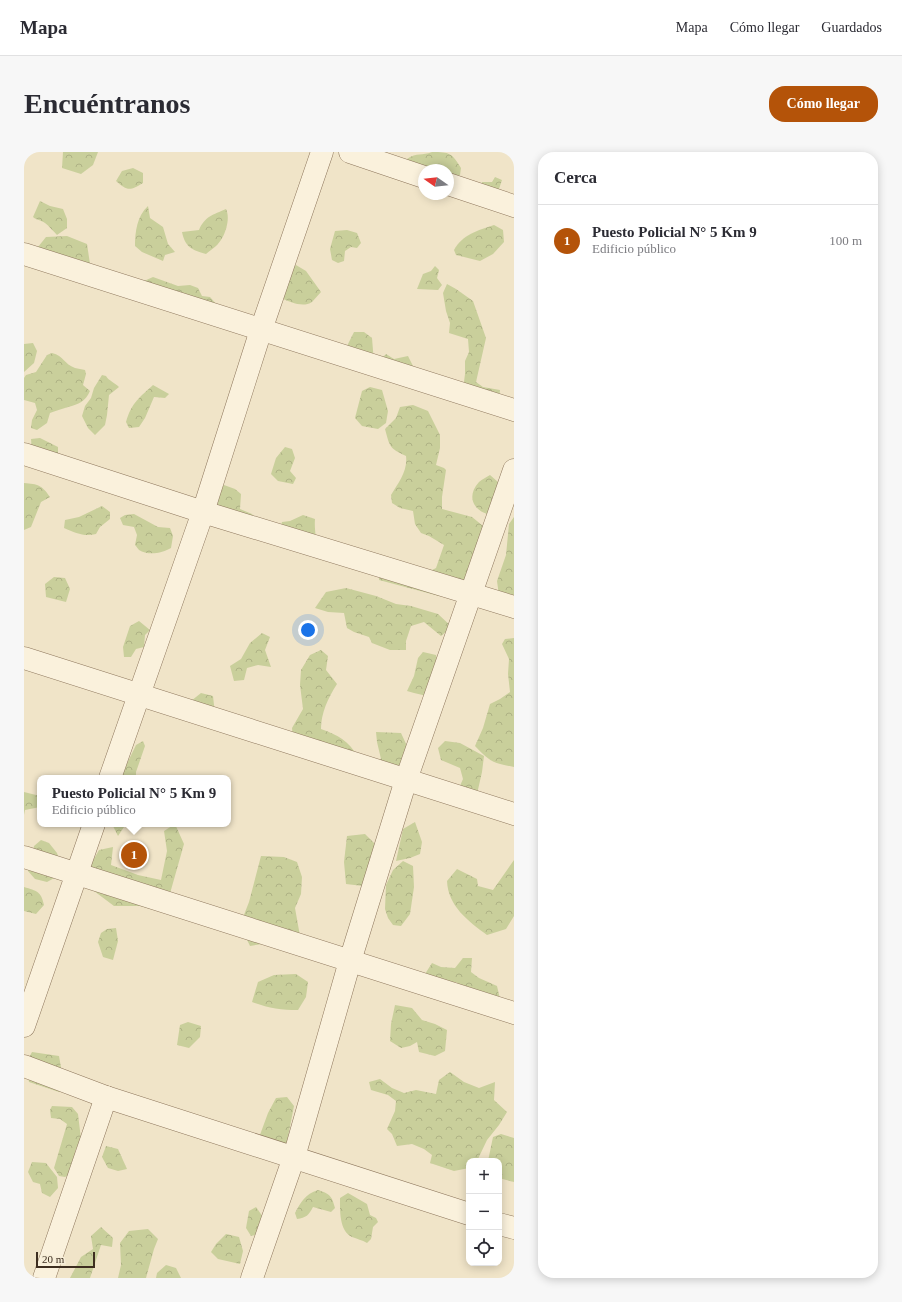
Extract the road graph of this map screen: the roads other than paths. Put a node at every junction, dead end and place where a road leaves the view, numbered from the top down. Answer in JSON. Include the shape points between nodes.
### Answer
{"nodes":[{"id":1,"x":322,"y":152,"type":"edge"},
{"id":2,"x":350,"y":152,"type":"edge"},
{"id":3,"x":418,"y":174,"type":"edge"},
{"id":4,"x":454,"y":186,"type":"edge"},
{"id":5,"x":514,"y":206,"type":"edge"},
{"id":6,"x":24,"y":254,"type":"edge"},
{"id":7,"x":261,"y":330,"type":"junction"},
{"id":8,"x":514,"y":410,"type":"edge"},
{"id":9,"x":24,"y":454,"type":"edge"},
{"id":10,"x":514,"y":470,"type":"edge"},
{"id":11,"x":203,"y":512,"type":"junction"},
{"id":12,"x":471,"y":594,"type":"junction"},
{"id":13,"x":514,"y":607,"type":"edge"},
{"id":14,"x":24,"y":658,"type":"edge"},
{"id":15,"x":139,"y":694,"type":"junction"},
{"id":16,"x":111,"y":775,"type":"edge"},
{"id":17,"x":406,"y":780,"type":"junction"},
{"id":18,"x":514,"y":814,"type":"edge"},
{"id":19,"x":93,"y":827,"type":"edge"},
{"id":20,"x":24,"y":857,"type":"edge"},
{"id":21,"x":77,"y":874,"type":"junction"},
{"id":22,"x":350,"y":961,"type":"junction"},
{"id":23,"x":514,"y":1013,"type":"edge"},
{"id":24,"x":24,"y":1026,"type":"edge"},
{"id":25,"x":24,"y":1066,"type":"edge"},
{"id":26,"x":106,"y":1097,"type":"junction"},
{"id":27,"x":294,"y":1157,"type":"junction"},
{"id":28,"x":466,"y":1213,"type":"edge"},
{"id":29,"x":502,"y":1225,"type":"edge"},
{"id":30,"x":514,"y":1228,"type":"edge"},
{"id":31,"x":44,"y":1278,"type":"edge"},
{"id":32,"x":252,"y":1278,"type":"edge"}],
"edges":[{"from":1,"to":7,"type":"street"},
{"from":2,"to":3,"type":"street"},
{"from":4,"to":5,"type":"street"},
{"from":6,"to":7,"type":"street"},
{"from":7,"to":8,"type":"street"},
{"from":7,"to":11,"type":"street"},
{"from":9,"to":11,"type":"street"},
{"from":10,"to":12,"type":"street"},
{"from":11,"to":12,"type":"street"},
{"from":11,"to":15,"type":"street"},
{"from":12,"to":13,"type":"street"},
{"from":12,"to":17,"type":"street"},
{"from":14,"to":15,"type":"street"},
{"from":15,"to":16,"type":"street"},
{"from":15,"to":17,"type":"street"},
{"from":17,"to":18,"type":"street"},
{"from":17,"to":22,"type":"street"},
{"from":19,"to":21,"type":"street"},
{"from":20,"to":21,"type":"street"},
{"from":21,"to":22,"type":"street"},
{"from":21,"to":24,"type":"street"},
{"from":22,"to":23,"type":"street"},
{"from":22,"to":27,"type":"street"},
{"from":25,"to":26,"type":"street"},
{"from":26,"to":27,"type":"street"},
{"from":26,"to":31,"type":"street"},
{"from":27,"to":28,"type":"street"},
{"from":27,"to":32,"type":"street"},
{"from":29,"to":30,"type":"street"}]}
